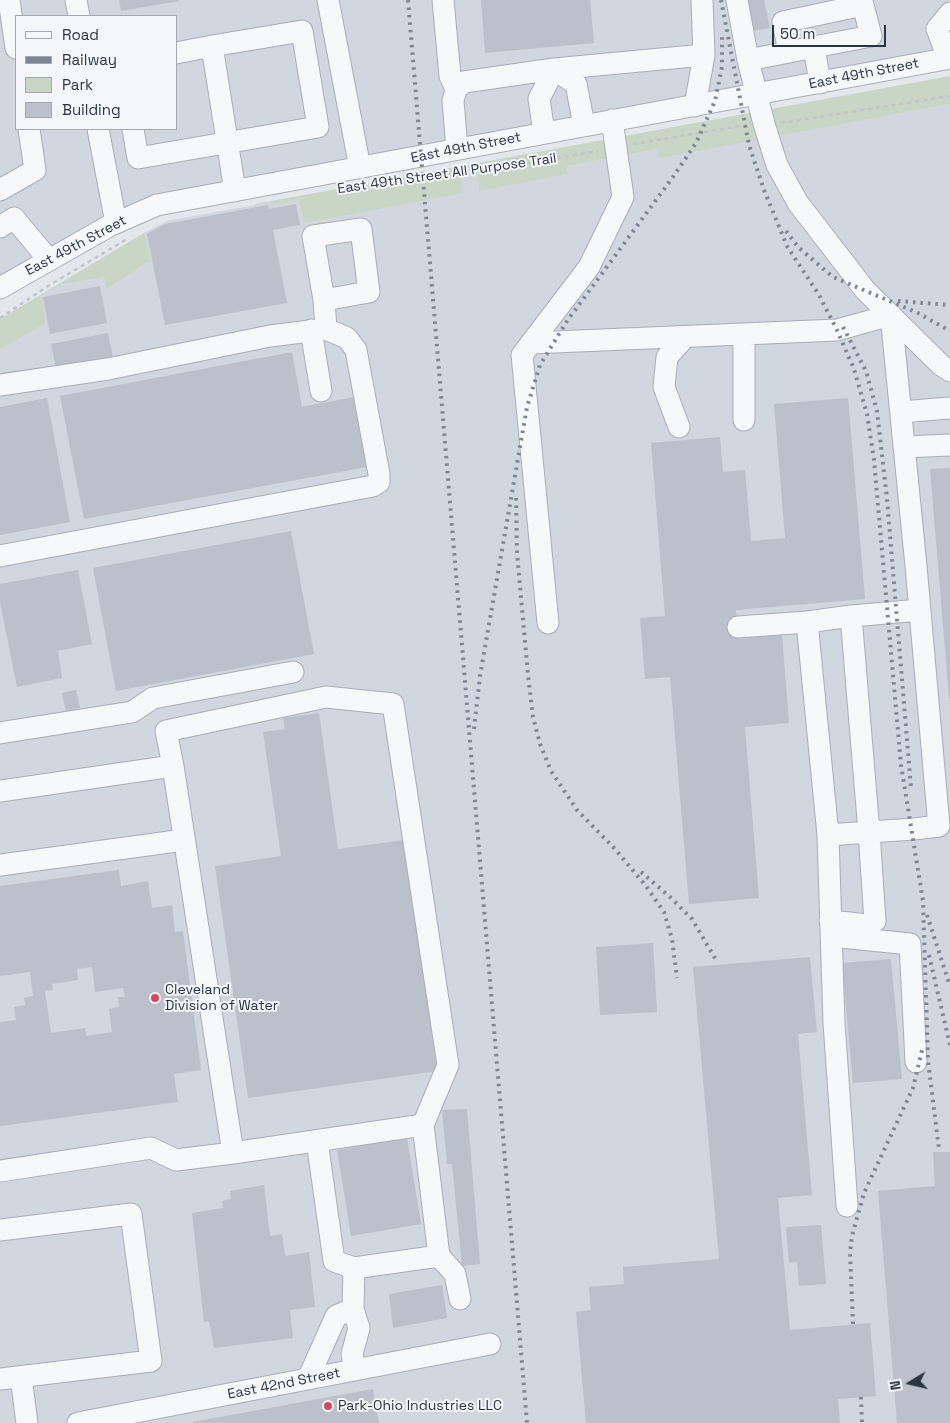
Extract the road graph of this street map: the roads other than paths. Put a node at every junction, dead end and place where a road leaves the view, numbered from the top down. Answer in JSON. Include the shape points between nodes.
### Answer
{"nodes":[{"id":1,"x":9,"y":0,"type":"edge"},
{"id":2,"x":76,"y":0,"type":"edge"},
{"id":3,"x":328,"y":0,"type":"edge"},
{"id":4,"x":443,"y":0,"type":"edge"},
{"id":5,"x":702,"y":0,"type":"edge"},
{"id":6,"x":737,"y":0,"type":"edge"},
{"id":7,"x":868,"y":2,"type":"edge"},
{"id":8,"x":950,"y":13,"type":"edge"},
{"id":9,"x":78,"y":15,"type":"edge"},
{"id":10,"x":15,"y":41,"type":"edge"},
{"id":11,"x":212,"y":46,"type":"junction"},
{"id":12,"x":814,"y":47,"type":"junction"},
{"id":13,"x":178,"y":52,"type":"edge"},
{"id":14,"x":789,"y":52,"type":"junction"},
{"id":15,"x":704,"y":55,"type":"junction"},
{"id":16,"x":949,"y":58,"type":"edge"},
{"id":17,"x":748,"y":60,"type":"junction"},
{"id":18,"x":554,"y":69,"type":"junction"},
{"id":19,"x":820,"y":82,"type":"junction"},
{"id":20,"x":456,"y":90,"type":"junction"},
{"id":21,"x":758,"y":94,"type":"junction"},
{"id":22,"x":695,"y":106,"type":"junction"},
{"id":23,"x":612,"y":120,"type":"junction"},
{"id":24,"x":584,"y":125,"type":"junction"},
{"id":25,"x":29,"y":130,"type":"edge"},
{"id":26,"x":98,"y":130,"type":"edge"},
{"id":27,"x":133,"y":130,"type":"edge"},
{"id":28,"x":544,"y":132,"type":"junction"},
{"id":29,"x":228,"y":143,"type":"junction"},
{"id":30,"x":457,"y":149,"type":"junction"},
{"id":31,"x":360,"y":168,"type":"junction"},
{"id":32,"x":0,"y":190,"type":"edge"},
{"id":33,"x":235,"y":191,"type":"junction"},
{"id":34,"x":0,"y":196,"type":"edge"},
{"id":35,"x":116,"y":223,"type":"junction"},
{"id":36,"x":4,"y":225,"type":"edge"},
{"id":37,"x":49,"y":260,"type":"junction"},
{"id":38,"x":0,"y":288,"type":"edge"},
{"id":39,"x":324,"y":300,"type":"dead end"},
{"id":40,"x":891,"y":315,"type":"junction"},
{"id":41,"x":319,"y":330,"type":"junction"},
{"id":42,"x":744,"y":334,"type":"junction"},
{"id":43,"x":685,"y":336,"type":"junction"},
{"id":44,"x":531,"y":342,"type":"junction"},
{"id":45,"x":950,"y":371,"type":"edge"},
{"id":46,"x":0,"y":385,"type":"edge"},
{"id":47,"x":320,"y":391,"type":"dead end"},
{"id":48,"x":950,"y":408,"type":"edge"},
{"id":49,"x":901,"y":412,"type":"junction"},
{"id":50,"x":744,"y":420,"type":"dead end"},
{"id":51,"x":680,"y":426,"type":"dead end"},
{"id":52,"x":950,"y":445,"type":"edge"},
{"id":53,"x":904,"y":447,"type":"junction"},
{"id":54,"x":0,"y":556,"type":"edge"},
{"id":55,"x":920,"y":610,"type":"junction"},
{"id":56,"x":851,"y":616,"type":"junction"},
{"id":57,"x":807,"y":622,"type":"junction"},
{"id":58,"x":548,"y":623,"type":"dead end"},
{"id":59,"x":738,"y":627,"type":"dead end"},
{"id":60,"x":293,"y":672,"type":"dead end"},
{"id":61,"x":0,"y":733,"type":"edge"},
{"id":62,"x":173,"y":766,"type":"junction"},
{"id":63,"x":0,"y":791,"type":"edge"},
{"id":64,"x":869,"y":832,"type":"junction"},
{"id":65,"x":828,"y":835,"type":"junction"},
{"id":66,"x":184,"y":840,"type":"junction"},
{"id":67,"x":0,"y":864,"type":"edge"},
{"id":68,"x":830,"y":929,"type":"junction"},
{"id":69,"x":916,"y":1062,"type":"dead end"},
{"id":70,"x":423,"y":1125,"type":"junction"},
{"id":71,"x":317,"y":1141,"type":"junction"},
{"id":72,"x":233,"y":1153,"type":"junction"},
{"id":73,"x":0,"y":1171,"type":"edge"},
{"id":74,"x":847,"y":1206,"type":"dead end"},
{"id":75,"x":0,"y":1230,"type":"edge"},
{"id":76,"x":439,"y":1256,"type":"junction"},
{"id":77,"x":354,"y":1268,"type":"junction"},
{"id":78,"x":460,"y":1299,"type":"dead end"},
{"id":79,"x":353,"y":1309,"type":"junction"},
{"id":80,"x":490,"y":1344,"type":"dead end"},
{"id":81,"x":355,"y":1370,"type":"junction"},
{"id":82,"x":10,"y":1378,"type":"edge"},
{"id":83,"x":308,"y":1379,"type":"junction"},
{"id":84,"x":27,"y":1423,"type":"edge"},
{"id":85,"x":78,"y":1423,"type":"edge"}],
"edges":[{"from":1,"to":10,"type":"street"},
{"from":2,"to":9,"type":"street"},
{"from":3,"to":31,"type":"street"},
{"from":4,"to":20,"type":"street","via":[[450,76]]},
{"from":5,"to":15,"type":"street"},
{"from":6,"to":17,"type":"street"},
{"from":7,"to":12,"type":"street","via":[[871,36]]},
{"from":7,"to":14,"type":"street","via":[[783,22]]},
{"from":8,"to":16,"type":"street","via":[[937,29]]},
{"from":11,"to":13,"type":"street"},
{"from":11,"to":29,"type":"street"},
{"from":11,"to":29,"type":"street","via":[[302,32],[318,127]]},
{"from":12,"to":14,"type":"street"},
{"from":12,"to":19,"type":"street"},
{"from":14,"to":17,"type":"street"},
{"from":15,"to":18,"type":"street"},
{"from":15,"to":22,"type":"street"},
{"from":16,"to":19,"type":"street","name":"East 49th Street"},
{"from":17,"to":21,"type":"street"},
{"from":18,"to":20,"type":"street","via":[[464,82]]},
{"from":18,"to":24,"type":"street","via":[[576,84]]},
{"from":18,"to":28,"type":"street","via":[[539,99]]},
{"from":19,"to":21,"type":"street","name":"East 49th Street"},
{"from":20,"to":30,"type":"street","via":[[453,101]]},
{"from":21,"to":22,"type":"street","name":"East 49th Street"},
{"from":21,"to":40,"type":"street","via":[[777,165],[798,203],[865,290]]},
{"from":22,"to":23,"type":"street","name":"East 49th Street"},
{"from":23,"to":24,"type":"street","name":"East 49th Street"},
{"from":23,"to":44,"type":"street","via":[[623,197],[589,267]]},
{"from":24,"to":28,"type":"street","name":"East 49th Street"},
{"from":25,"to":32,"type":"street","via":[[35,170]]},
{"from":26,"to":35,"type":"street"},
{"from":27,"to":29,"type":"street","via":[[138,158]]},
{"from":28,"to":30,"type":"street","name":"East 49th Street"},
{"from":29,"to":33,"type":"street"},
{"from":30,"to":31,"type":"street","name":"East 49th Street"},
{"from":31,"to":33,"type":"street","name":"East 49th Street"},
{"from":33,"to":35,"type":"street","name":"East 49th Street","via":[[158,205]]},
{"from":34,"to":36,"type":"street"},
{"from":35,"to":37,"type":"street","name":"East 49th Street"},
{"from":36,"to":37,"type":"street"},
{"from":37,"to":38,"type":"street","name":"East 49th Street"},
{"from":39,"to":41,"type":"street"},
{"from":40,"to":42,"type":"street","via":[[837,330]]},
{"from":40,"to":45,"type":"street"},
{"from":40,"to":49,"type":"street"},
{"from":41,"to":46,"type":"street","via":[[270,336],[108,369]]},
{"from":41,"to":47,"type":"street"},
{"from":41,"to":54,"type":"street","via":[[347,338],[356,350],[379,482],[373,486]]},
{"from":42,"to":43,"type":"street"},
{"from":42,"to":50,"type":"street"},
{"from":43,"to":44,"type":"street"},
{"from":43,"to":51,"type":"street","via":[[667,357],[664,387]]},
{"from":44,"to":58,"type":"street","via":[[522,355]]},
{"from":48,"to":49,"type":"street"},
{"from":49,"to":53,"type":"street"},
{"from":52,"to":53,"type":"street"},
{"from":53,"to":55,"type":"street"},
{"from":55,"to":56,"type":"street"},
{"from":55,"to":64,"type":"street","via":[[939,826]]},
{"from":56,"to":57,"type":"street"},
{"from":56,"to":64,"type":"street"},
{"from":57,"to":59,"type":"street"},
{"from":57,"to":65,"type":"street"},
{"from":60,"to":61,"type":"street","via":[[152,698],[132,712]]},
{"from":62,"to":63,"type":"street"},
{"from":62,"to":66,"type":"street"},
{"from":62,"to":70,"type":"street","via":[[166,731],[326,697],[393,704],[448,1065]]},
{"from":64,"to":65,"type":"street"},
{"from":64,"to":68,"type":"street","via":[[875,921],[868,925]]},
{"from":65,"to":68,"type":"street"},
{"from":66,"to":67,"type":"street"},
{"from":66,"to":72,"type":"street"},
{"from":68,"to":69,"type":"street","via":[[910,944]]},
{"from":68,"to":74,"type":"street"},
{"from":70,"to":71,"type":"street"},
{"from":70,"to":76,"type":"street"},
{"from":71,"to":72,"type":"street"},
{"from":71,"to":77,"type":"street","via":[[334,1261]]},
{"from":72,"to":73,"type":"street","via":[[176,1160],[151,1148]]},
{"from":75,"to":82,"type":"street","via":[[131,1214],[151,1360]]},
{"from":76,"to":77,"type":"street"},
{"from":76,"to":78,"type":"street","via":[[455,1274]]},
{"from":77,"to":79,"type":"street"},
{"from":79,"to":81,"type":"street","via":[[359,1328],[352,1354]]},
{"from":79,"to":83,"type":"street","via":[[336,1316]]},
{"from":80,"to":81,"type":"street","name":"East 42nd Street"},
{"from":81,"to":83,"type":"street","name":"East 42nd Street"},
{"from":82,"to":84,"type":"street"},
{"from":83,"to":85,"type":"street","name":"East 42nd Street"}]}
